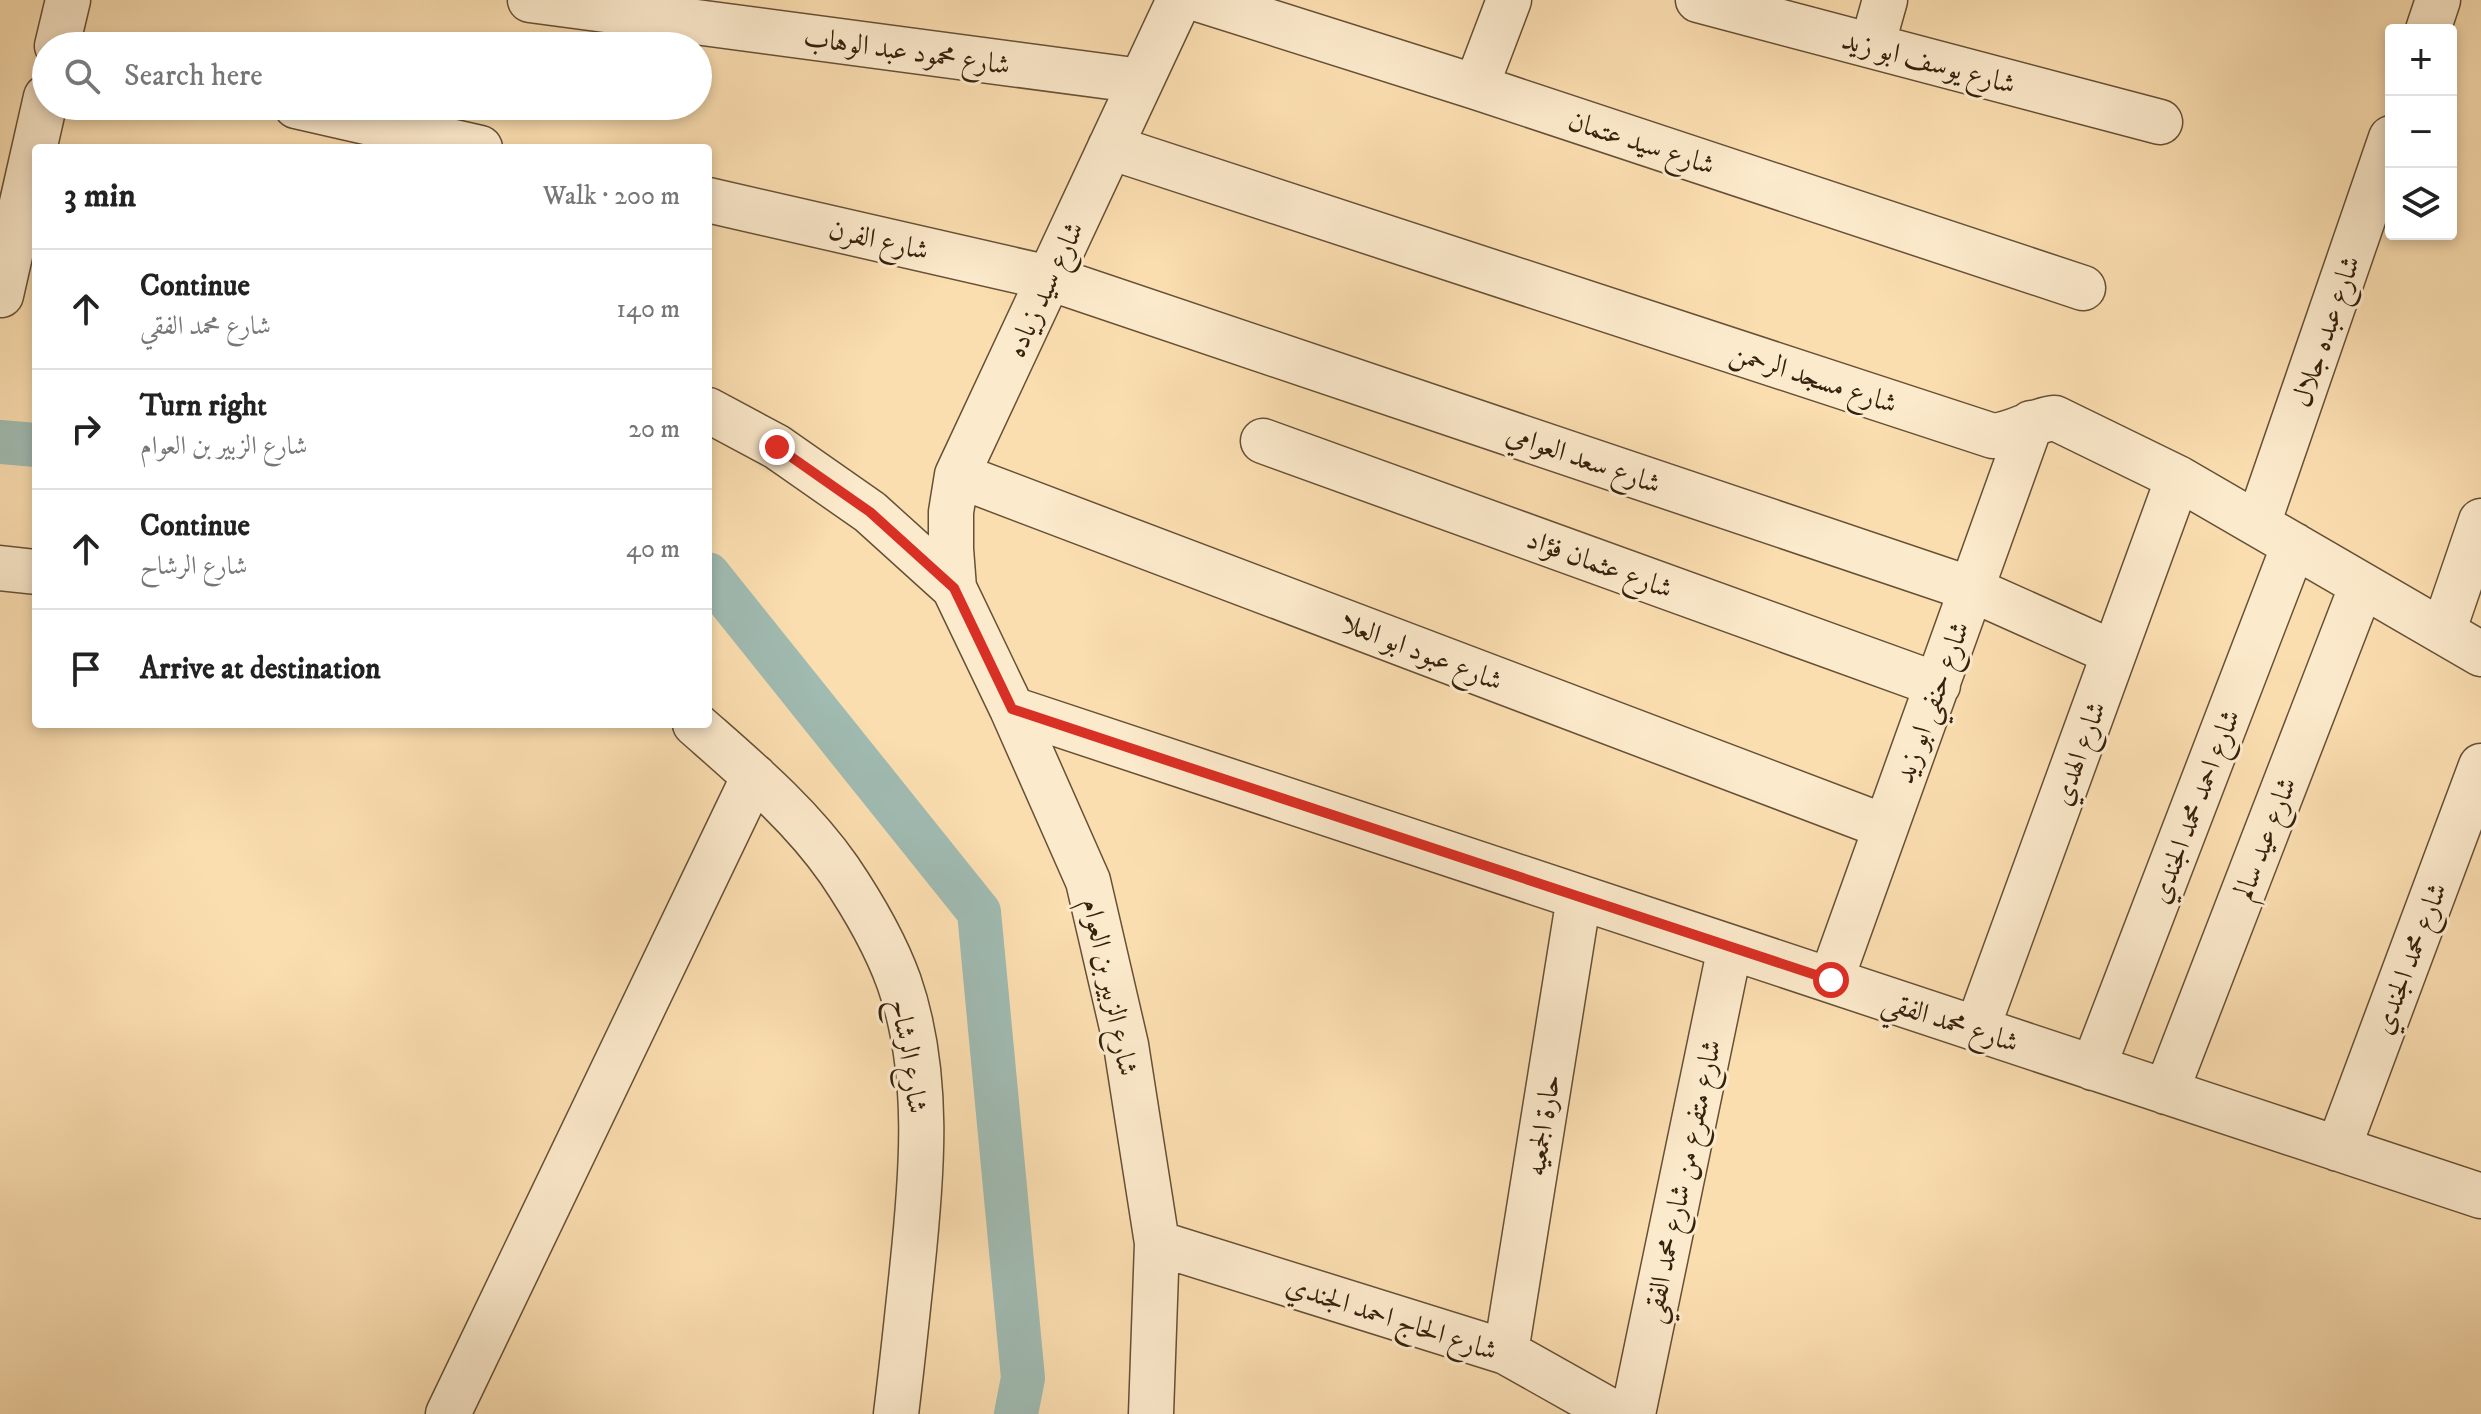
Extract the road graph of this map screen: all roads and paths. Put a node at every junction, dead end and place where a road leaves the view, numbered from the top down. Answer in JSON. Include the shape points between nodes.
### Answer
{"nodes":[{"id":1,"x":68,"y":0,"type":"edge"},
{"id":2,"x":530,"y":0,"type":"edge"},
{"id":3,"x":1179,"y":0,"type":"edge"},
{"id":4,"x":1201,"y":0,"type":"edge"},
{"id":5,"x":1509,"y":0,"type":"edge"},
{"id":6,"x":1698,"y":0,"type":"edge"},
{"id":7,"x":1885,"y":0,"type":"edge"},
{"id":8,"x":2438,"y":0,"type":"edge"},
{"id":9,"x":2430,"y":24,"type":"edge"},
{"id":10,"x":60,"y":32,"type":"edge"},
{"id":11,"x":1872,"y":46,"type":"junction"},
{"id":12,"x":1141,"y":81,"type":"junction"},
{"id":13,"x":1476,"y":87,"type":"junction"},
{"id":14,"x":42,"y":120,"type":"edge"},
{"id":15,"x":357,"y":120,"type":"edge"},
{"id":16,"x":2160,"y":122,"type":"dead end"},
{"id":17,"x":38,"y":144,"type":"edge"},
{"id":18,"x":462,"y":144,"type":"edge"},
{"id":19,"x":1110,"y":147,"type":"junction"},
{"id":20,"x":2385,"y":159,"type":"edge"},
{"id":21,"x":32,"y":178,"type":"edge"},
{"id":22,"x":712,"y":201,"type":"edge"},
{"id":23,"x":1049,"y":278,"type":"junction"},
{"id":24,"x":2083,"y":288,"type":"dead end"},
{"id":25,"x":12,"y":294,"type":"edge"},
{"id":26,"x":712,"y":412,"type":"edge"},
{"id":27,"x":2031,"y":423,"type":"junction"},
{"id":28,"x":1263,"y":441,"type":"dead end"},
{"id":29,"x":957,"y":475,"type":"junction"},
{"id":30,"x":2178,"y":478,"type":"junction"},
{"id":31,"x":2481,"y":521,"type":"edge"},
{"id":32,"x":2276,"y":534,"type":"junction"},
{"id":33,"x":0,"y":568,"type":"edge"},
{"id":34,"x":32,"y":572,"type":"edge"},
{"id":35,"x":2362,"y":585,"type":"junction"},
{"id":36,"x":954,"y":588,"type":"junction"},
{"id":37,"x":1971,"y":589,"type":"junction"},
{"id":38,"x":2443,"y":632,"type":"junction"},
{"id":39,"x":2114,"y":653,"type":"junction"},
{"id":40,"x":2481,"y":654,"type":"edge"},
{"id":41,"x":1938,"y":685,"type":"junction"},
{"id":42,"x":1012,"y":709,"type":"junction"},
{"id":43,"x":700,"y":728,"type":"edge"},
{"id":44,"x":2481,"y":766,"type":"edge"},
{"id":45,"x":754,"y":776,"type":"junction"},
{"id":46,"x":1886,"y":827,"type":"junction"},
{"id":47,"x":1579,"y":897,"type":"junction"},
{"id":48,"x":1730,"y":947,"type":"junction"},
{"id":49,"x":1831,"y":980,"type":"junction"},
{"id":50,"x":1977,"y":1029,"type":"junction"},
{"id":51,"x":2093,"y":1068,"type":"junction"},
{"id":52,"x":2166,"y":1092,"type":"junction"},
{"id":53,"x":2338,"y":1149,"type":"junction"},
{"id":54,"x":2481,"y":1196,"type":"edge"},
{"id":55,"x":1157,"y":1243,"type":"junction"},
{"id":56,"x":1506,"y":1352,"type":"junction"},
{"id":57,"x":448,"y":1414,"type":"edge"},
{"id":58,"x":896,"y":1414,"type":"edge"},
{"id":59,"x":1151,"y":1414,"type":"edge"},
{"id":60,"x":1616,"y":1414,"type":"edge"},
{"id":61,"x":1633,"y":1414,"type":"edge"}],
"edges":[{"from":1,"to":10,"type":"street"},
{"from":2,"to":12,"type":"street","name":"شارع محمود عبد الوهاب"},
{"from":3,"to":12,"type":"street","name":"شارع سيد زياده"},
{"from":4,"to":13,"type":"street","name":"شارع سيد عتمان"},
{"from":5,"to":13,"type":"street"},
{"from":6,"to":11,"type":"street","name":"شارع يوسف ابو زيد"},
{"from":7,"to":11,"type":"street"},
{"from":8,"to":9,"type":"street"},
{"from":11,"to":16,"type":"street","name":"شارع يوسف ابو زيد"},
{"from":12,"to":19,"type":"street","name":"شارع سيد زياده"},
{"from":13,"to":24,"type":"street","name":"شارع سيد عتمان"},
{"from":14,"to":17,"type":"street"},
{"from":15,"to":18,"type":"street"},
{"from":19,"to":23,"type":"street","name":"شارع سيد زياده"},
{"from":19,"to":27,"type":"street","name":"شارع مسجد الرحمن","via":[[1993,436]]},
{"from":20,"to":32,"type":"street","name":"شارع عبده جلال"},
{"from":21,"to":25,"type":"street"},
{"from":22,"to":23,"type":"street","name":"شارع الفرن"},
{"from":23,"to":29,"type":"street","name":"شارع سيد زياده"},
{"from":23,"to":37,"type":"street","name":"شارع سعد العوامي"},
{"from":26,"to":36,"type":"street","via":[[777,447],[870,512]]},
{"from":27,"to":30,"type":"street","name":"شارع مسجد الرحمن","via":[[2055,418]]},
{"from":27,"to":37,"type":"street","name":"شارع حنفي ابو زيد"},
{"from":28,"to":41,"type":"street","name":"شارع عثمان فؤاد"},
{"from":29,"to":36,"type":"street","name":"شارع سيد زياده","via":[[951,512]]},
{"from":29,"to":46,"type":"street","name":"شارع عبود ابو العلا"},
{"from":30,"to":32,"type":"street","name":"شارع مسجد الرحمن"},
{"from":30,"to":39,"type":"street","name":"شارع الهدي"},
{"from":31,"to":38,"type":"street"},
{"from":32,"to":35,"type":"street","name":"شارع مسجد الرحمن"},
{"from":32,"to":51,"type":"street","name":"شارع احمد محمد الجندي"},
{"from":33,"to":34,"type":"street"},
{"from":35,"to":38,"type":"street","name":"شارع مسجد الرحمن"},
{"from":35,"to":52,"type":"street","name":"شارع عيد سالم"},
{"from":36,"to":42,"type":"street","name":"شارع الزبير بن العوام"},
{"from":37,"to":39,"type":"street","name":"شارع سعد العوامي"},
{"from":37,"to":41,"type":"street","name":"شارع حنفي ابو زيد"},
{"from":38,"to":40,"type":"street","name":"شارع مسجد الرحمن"},
{"from":39,"to":50,"type":"street","name":"شارع الهدي"},
{"from":41,"to":46,"type":"street","name":"شارع حنفي ابو زيد"},
{"from":42,"to":47,"type":"street","name":"شارع محمد الفقي"},
{"from":42,"to":55,"type":"street","name":"شارع الزبير بن العوام","via":[[1088,881],[1126,1045]]},
{"from":43,"to":45,"type":"street","name":"شارع الرشاح"},
{"from":44,"to":53,"type":"street","name":"شارع محمد الجندي"},
{"from":45,"to":57,"type":"street"},
{"from":45,"to":58,"type":"street","name":"شارع الرشاح","via":[[838,869],[899,982],[913,1039],[922,1148]]},
{"from":46,"to":49,"type":"street","name":"شارع حنفي ابو زيد"},
{"from":47,"to":48,"type":"street","name":"شارع محمد الفقي"},
{"from":47,"to":56,"type":"street","name":"حارة الجمعيه"},
{"from":48,"to":49,"type":"street","name":"شارع محمد الفقي"},
{"from":48,"to":61,"type":"street","name":"شارع متفرع من شارع محمد الفقي"},
{"from":49,"to":50,"type":"street","name":"شارع محمد الفقي"},
{"from":50,"to":51,"type":"street","name":"شارع محمد الفقي"},
{"from":51,"to":52,"type":"street","name":"شارع محمد الفقي"},
{"from":52,"to":53,"type":"street","name":"شارع محمد الفقي"},
{"from":53,"to":54,"type":"street","name":"شارع محمد الفقي"},
{"from":55,"to":56,"type":"street","name":"شارع الحاج احمد الجندي"},
{"from":55,"to":59,"type":"street","name":"شارع الزبير بن العوام"},
{"from":56,"to":60,"type":"street","name":"شارع الحاج احمد الجندي"}]}
